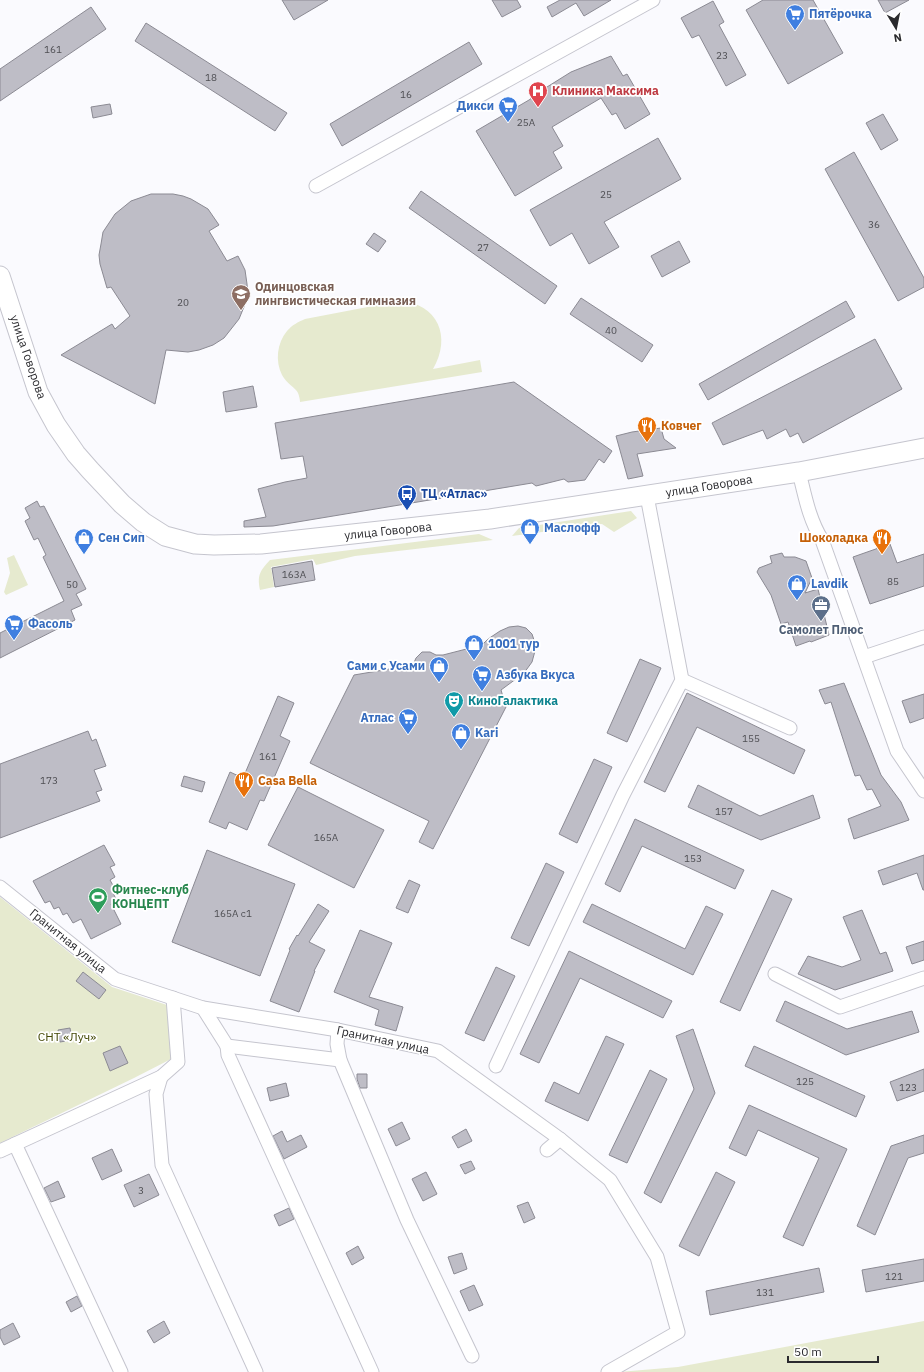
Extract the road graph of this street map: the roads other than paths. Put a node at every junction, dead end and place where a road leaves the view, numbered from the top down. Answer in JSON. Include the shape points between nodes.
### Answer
{"nodes":[{"id":1,"x":653,"y":0,"type":"edge"},
{"id":2,"x":316,"y":186,"type":"dead end"},
{"id":3,"x":0,"y":276,"type":"edge"},
{"id":4,"x":924,"y":448,"type":"edge"},
{"id":5,"x":799,"y":472,"type":"junction"},
{"id":6,"x":647,"y":496,"type":"junction"},
{"id":7,"x":924,"y":637,"type":"edge"},
{"id":8,"x":864,"y":657,"type":"junction"},
{"id":9,"x":682,"y":680,"type":"junction"},
{"id":10,"x":790,"y":728,"type":"dead end"},
{"id":11,"x":924,"y":791,"type":"edge"},
{"id":12,"x":0,"y":887,"type":"edge"},
{"id":13,"x":775,"y":974,"type":"dead end"},
{"id":14,"x":924,"y":978,"type":"edge"},
{"id":15,"x":173,"y":998,"type":"junction"},
{"id":16,"x":203,"y":1008,"type":"junction"},
{"id":17,"x":338,"y":1030,"type":"junction"},
{"id":18,"x":227,"y":1046,"type":"junction"},
{"id":19,"x":340,"y":1060,"type":"junction"},
{"id":20,"x":496,"y":1066,"type":"dead end"},
{"id":21,"x":162,"y":1077,"type":"junction"},
{"id":22,"x":560,"y":1139,"type":"junction"},
{"id":23,"x":15,"y":1144,"type":"junction"},
{"id":24,"x":547,"y":1150,"type":"dead end"},
{"id":25,"x":0,"y":1151,"type":"edge"},
{"id":26,"x":472,"y":1356,"type":"dead end"},
{"id":27,"x":121,"y":1372,"type":"edge"},
{"id":28,"x":256,"y":1372,"type":"edge"},
{"id":29,"x":372,"y":1372,"type":"edge"},
{"id":30,"x":608,"y":1372,"type":"edge"}],
"edges":[{"from":1,"to":2,"type":"street"},
{"from":3,"to":6,"type":"main road","name":"улица Говорова","via":[[38,392],[56,425],[86,466],[122,504],[150,528],[171,538],[195,544],[261,544],[469,522]]},
{"from":4,"to":5,"type":"main road","name":"улица Говорова"},
{"from":5,"to":6,"type":"main road","name":"улица Говорова"},
{"from":5,"to":8,"type":"street","via":[[809,512],[822,540]]},
{"from":6,"to":9,"type":"street"},
{"from":7,"to":8,"type":"street"},
{"from":8,"to":11,"type":"street","via":[[897,751]]},
{"from":9,"to":10,"type":"street"},
{"from":9,"to":20,"type":"street","via":[[623,795]]},
{"from":12,"to":15,"type":"street","name":"Гранитная улица","via":[[115,979]]},
{"from":13,"to":14,"type":"street","via":[[840,1007]]},
{"from":15,"to":16,"type":"street","name":"Гранитная улица"},
{"from":15,"to":21,"type":"street","via":[[178,1062]]},
{"from":16,"to":17,"type":"street","name":"Гранитная улица"},
{"from":16,"to":18,"type":"street"},
{"from":17,"to":19,"type":"street"},
{"from":17,"to":22,"type":"street","name":"Гранитная улица","via":[[438,1051]]},
{"from":18,"to":19,"type":"street"},
{"from":18,"to":29,"type":"street","via":[[228,1055]]},
{"from":19,"to":26,"type":"street","via":[[407,1220]]},
{"from":21,"to":23,"type":"street"},
{"from":21,"to":28,"type":"street","via":[[156,1094],[162,1165]]},
{"from":22,"to":24,"type":"street"},
{"from":22,"to":30,"type":"street","name":"Гранитная улица","via":[[610,1180],[657,1257],[678,1332]]},
{"from":23,"to":25,"type":"street"},
{"from":23,"to":27,"type":"street"}]}
